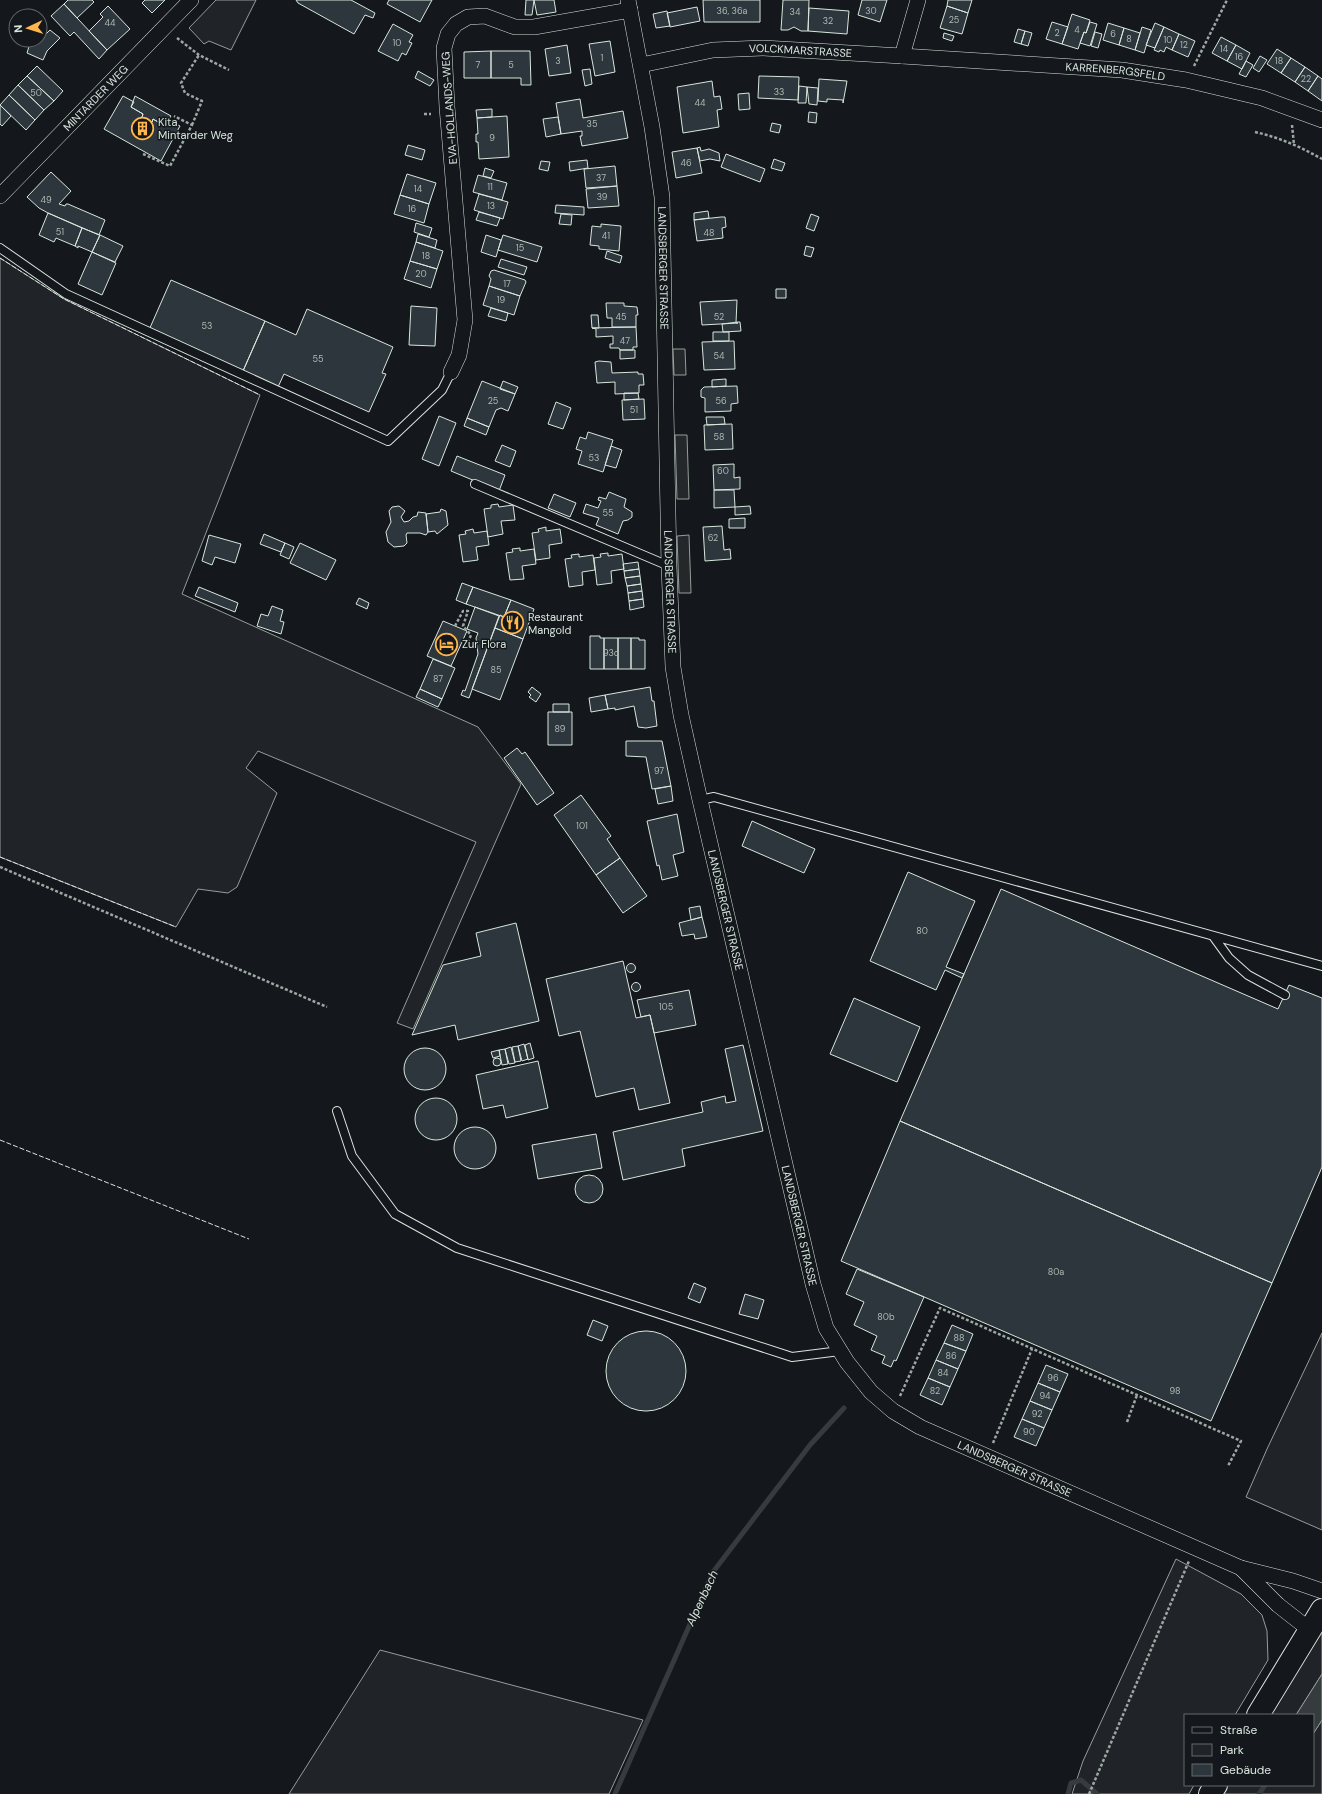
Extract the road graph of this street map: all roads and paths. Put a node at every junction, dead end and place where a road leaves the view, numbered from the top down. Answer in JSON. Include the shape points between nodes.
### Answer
{"nodes":[{"id":1,"x":191,"y":0,"type":"edge"},
{"id":2,"x":918,"y":0,"type":"edge"},
{"id":3,"x":1227,"y":0,"type":"edge"},
{"id":4,"x":629,"y":5,"type":"edge"},
{"id":5,"x":164,"y":27,"type":"junction"},
{"id":6,"x":199,"y":55,"type":"junction"},
{"id":7,"x":902,"y":56,"type":"junction"},
{"id":8,"x":641,"y":65,"type":"junction"},
{"id":9,"x":229,"y":70,"type":"dead end"},
{"id":10,"x":1186,"y":80,"type":"junction"},
{"id":11,"x":174,"y":116,"type":"dead end"},
{"id":12,"x":1322,"y":120,"type":"edge"},
{"id":13,"x":192,"y":125,"type":"junction"},
{"id":14,"x":1255,"y":132,"type":"dead end"},
{"id":15,"x":143,"y":154,"type":"dead end"},
{"id":16,"x":1322,"y":159,"type":"edge"},
{"id":17,"x":0,"y":196,"type":"edge"},
{"id":18,"x":0,"y":248,"type":"edge"},
{"id":19,"x":451,"y":372,"type":"joint"},
{"id":20,"x":475,"y":484,"type":"dead end"},
{"id":21,"x":669,"y":566,"type":"junction"},
{"id":22,"x":455,"y":626,"type":"dead end"},
{"id":23,"x":468,"y":642,"type":"dead end"},
{"id":24,"x":700,"y":800,"type":"junction"},
{"id":25,"x":0,"y":867,"type":"edge"},
{"id":26,"x":1213,"y":936,"type":"junction"},
{"id":27,"x":1322,"y":966,"type":"edge"},
{"id":28,"x":1285,"y":995,"type":"dead end"},
{"id":29,"x":327,"y":1007,"type":"dead end"},
{"id":30,"x":337,"y":1111,"type":"dead end"},
{"id":31,"x":1032,"y":1349,"type":"junction"},
{"id":32,"x":840,"y":1351,"type":"junction"},
{"id":33,"x":1137,"y":1395,"type":"junction"},
{"id":34,"x":893,"y":1411,"type":"junction"},
{"id":35,"x":1127,"y":1422,"type":"dead end"},
{"id":36,"x":988,"y":1457,"type":"junction"},
{"id":37,"x":1228,"y":1466,"type":"dead end"},
{"id":38,"x":1194,"y":1548,"type":"junction"},
{"id":39,"x":1241,"y":1568,"type":"junction"},
{"id":40,"x":1322,"y":1591,"type":"edge"},
{"id":41,"x":1322,"y":1610,"type":"edge"},
{"id":42,"x":1310,"y":1630,"type":"junction"},
{"id":43,"x":1259,"y":1714,"type":"edge"},
{"id":44,"x":1089,"y":1792,"type":"edge"}],
"edges":[{"from":1,"to":5,"type":"street","name":"MINTARDER WEG"},
{"from":2,"to":7,"type":"street"},
{"from":3,"to":10,"type":"path"},
{"from":4,"to":8,"type":"street","name":"LANDSBERGER STRASSE"},
{"from":4,"to":19,"type":"street","name":"EVA-HOLLANDS-WEG","via":[[534,28],[515,27],[484,16],[468,17],[456,24],[448,34],[444,48],[447,107],[465,320],[459,354]]},
{"from":5,"to":6,"type":"path"},
{"from":5,"to":17,"type":"street","name":"MINTARDER WEG"},
{"from":6,"to":9,"type":"path"},
{"from":6,"to":13,"type":"path","via":[[181,83],[185,93],[202,101]]},
{"from":7,"to":8,"type":"street","name":"VOLCKMARSTRASSE","via":[[764,48],[720,50]]},
{"from":7,"to":10,"type":"street","name":"KARRENBERGSFELD","via":[[1122,70]]},
{"from":8,"to":21,"type":"street","name":"LANDSBERGER STRASSE","via":[[662,197]]},
{"from":10,"to":12,"type":"street","name":"KARRENBERGSFELD","via":[[1262,98]]},
{"from":11,"to":13,"type":"path"},
{"from":13,"to":15,"type":"path","via":[[170,166]]},
{"from":14,"to":16,"type":"path","via":[[1294,145]]},
{"from":18,"to":19,"type":"lane","via":[[66,294],[388,441],[442,390]]},
{"from":20,"to":21,"type":"lane"},
{"from":21,"to":24,"type":"street","name":"LANDSBERGER STRASSE","via":[[673,667]]},
{"from":22,"to":23,"type":"path","via":[[463,611],[468,611],[464,626],[471,636]]},
{"from":24,"to":26,"type":"lane","via":[[714,797]]},
{"from":24,"to":32,"type":"street","name":"LANDSBERGER STRASSE","via":[[813,1284],[826,1328]]},
{"from":25,"to":29,"type":"path"},
{"from":26,"to":27,"type":"lane"},
{"from":26,"to":28,"type":"lane","via":[[1229,958],[1248,975]]},
{"from":30,"to":32,"type":"lane","via":[[352,1156],[395,1214],[458,1248],[792,1357]]},
{"from":31,"to":33,"type":"path"},
{"from":31,"to":34,"type":"path","via":[[940,1308]]},
{"from":31,"to":36,"type":"path"},
{"from":32,"to":34,"type":"street","name":"LANDSBERGER STRASSE","via":[[871,1392]]},
{"from":33,"to":35,"type":"path"},
{"from":33,"to":37,"type":"path","via":[[1241,1441]]},
{"from":34,"to":36,"type":"street","name":"LANDSBERGER STRASSE","via":[[920,1427]]},
{"from":36,"to":38,"type":"street","name":"LANDSBERGER STRASSE"},
{"from":38,"to":39,"type":"street","name":"LANDSBERGER STRASSE"},
{"from":38,"to":44,"type":"path"},
{"from":39,"to":40,"type":"street","name":"LANDSBERGER STRASSE"},
{"from":39,"to":42,"type":"street","name":"LANDSBERGER STRASSE","via":[[1278,1605]]},
{"from":41,"to":42,"type":"main road"},
{"from":42,"to":43,"type":"main road"}]}
